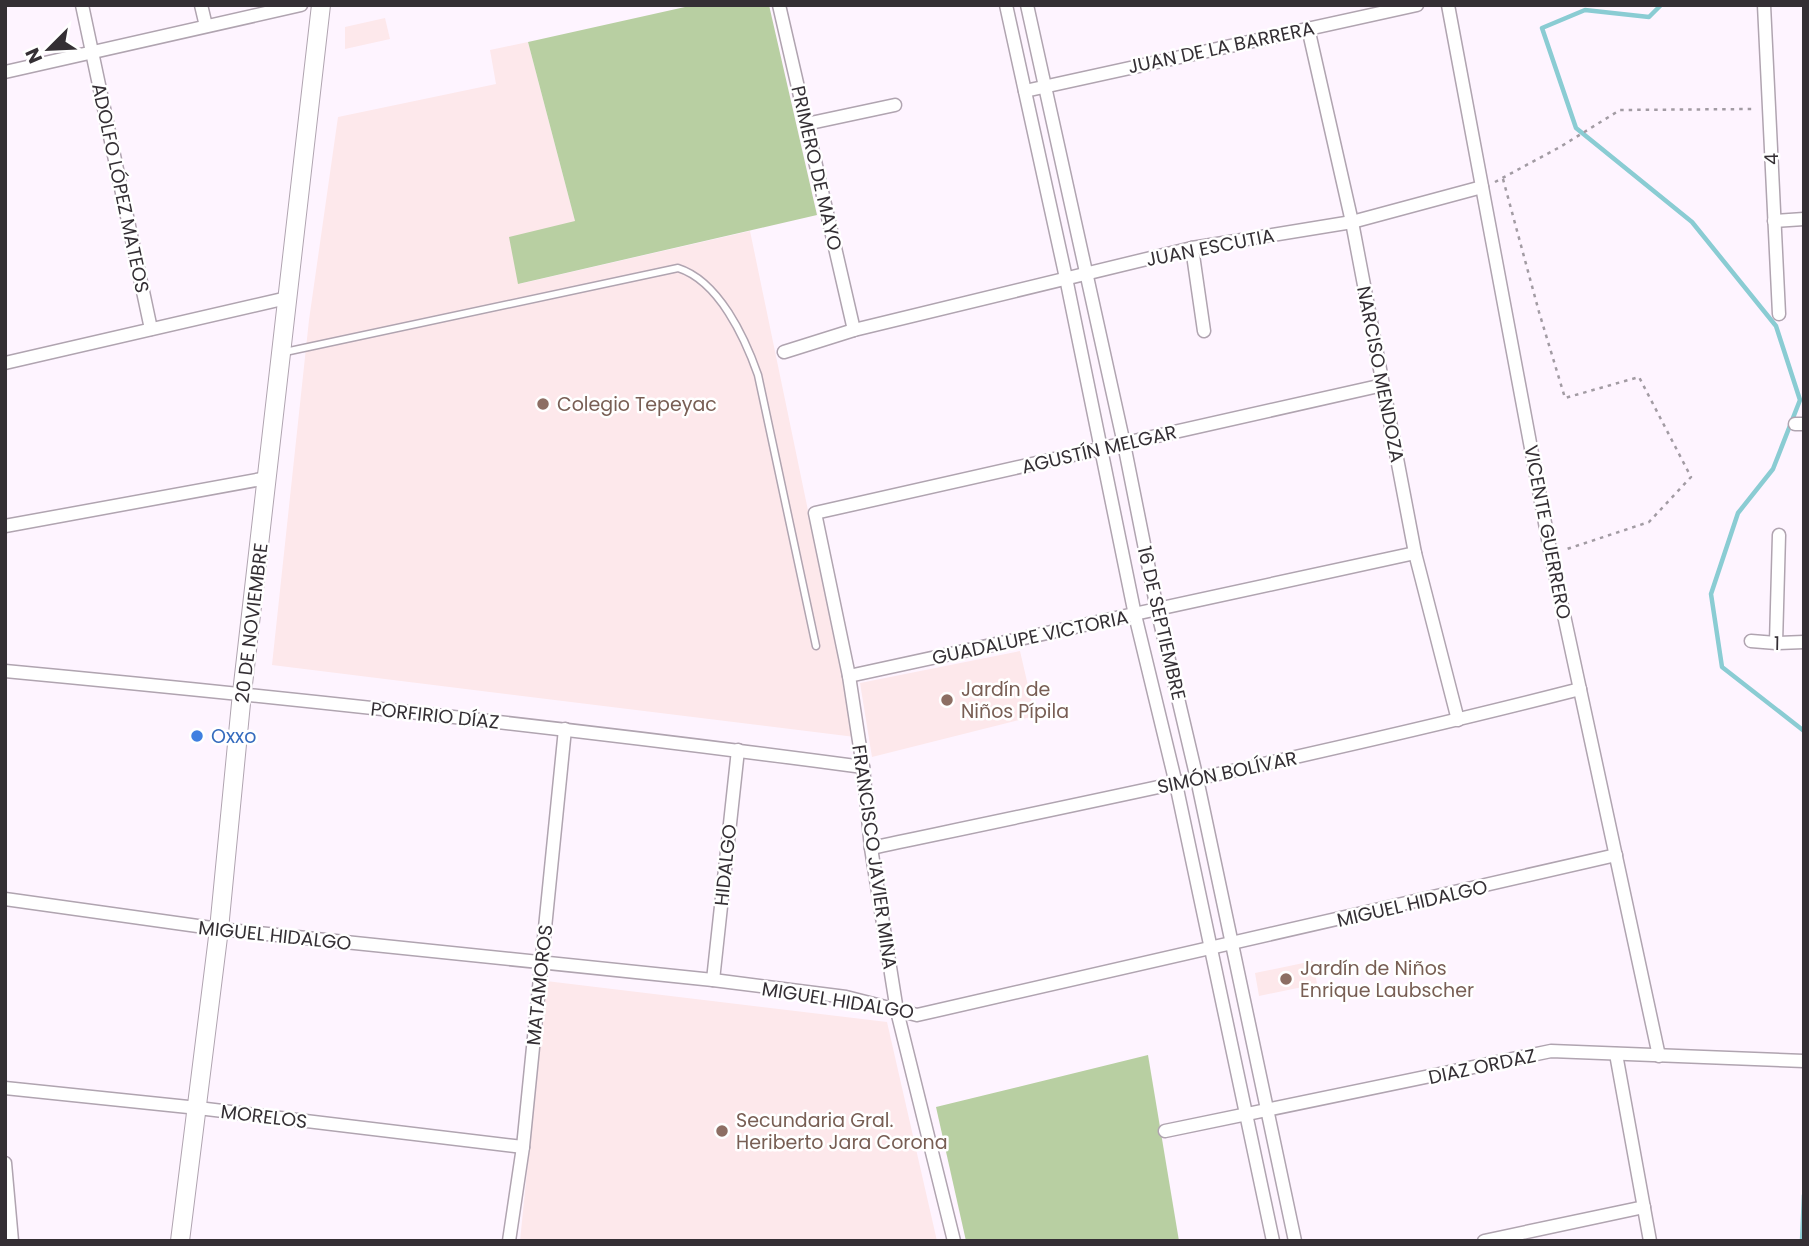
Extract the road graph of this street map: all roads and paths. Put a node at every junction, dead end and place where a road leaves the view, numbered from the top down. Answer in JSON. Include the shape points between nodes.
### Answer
{"nodes":[{"id":1,"x":82,"y":5,"type":"edge"},
{"id":2,"x":201,"y":5,"type":"edge"},
{"id":3,"x":301,"y":5,"type":"edge"},
{"id":4,"x":321,"y":5,"type":"edge"},
{"id":5,"x":779,"y":5,"type":"edge"},
{"id":6,"x":1006,"y":5,"type":"edge"},
{"id":7,"x":1027,"y":5,"type":"edge"},
{"id":8,"x":1417,"y":5,"type":"edge"},
{"id":9,"x":1448,"y":5,"type":"edge"},
{"id":10,"x":1764,"y":5,"type":"edge"},
{"id":11,"x":206,"y":26,"type":"junction"},
{"id":12,"x":1308,"y":28,"type":"junction"},
{"id":13,"x":93,"y":53,"type":"junction"},
{"id":14,"x":5,"y":72,"type":"edge"},
{"id":15,"x":1045,"y":86,"type":"junction"},
{"id":16,"x":1025,"y":91,"type":"junction"},
{"id":17,"x":895,"y":105,"type":"dead end"},
{"id":18,"x":1769,"y":109,"type":"junction"},
{"id":19,"x":806,"y":124,"type":"junction"},
{"id":20,"x":1503,"y":179,"type":"junction"},
{"id":21,"x":1482,"y":187,"type":"junction"},
{"id":22,"x":1804,"y":219,"type":"edge"},
{"id":23,"x":1774,"y":221,"type":"junction"},
{"id":24,"x":1352,"y":222,"type":"junction"},
{"id":25,"x":1192,"y":248,"type":"junction"},
{"id":26,"x":1085,"y":273,"type":"junction"},
{"id":27,"x":1066,"y":278,"type":"junction"},
{"id":28,"x":287,"y":298,"type":"junction"},
{"id":29,"x":1779,"y":314,"type":"dead end"},
{"id":30,"x":151,"y":329,"type":"junction"},
{"id":31,"x":854,"y":330,"type":"junction"},
{"id":32,"x":1204,"y":331,"type":"dead end"},
{"id":33,"x":784,"y":352,"type":"dead end"},
{"id":34,"x":281,"y":353,"type":"junction"},
{"id":35,"x":5,"y":363,"type":"edge"},
{"id":36,"x":1382,"y":385,"type":"junction"},
{"id":37,"x":1124,"y":444,"type":"junction"},
{"id":38,"x":1101,"y":449,"type":"junction"},
{"id":39,"x":267,"y":478,"type":"junction"},
{"id":40,"x":815,"y":513,"type":"joint"},
{"id":41,"x":5,"y":526,"type":"edge"},
{"id":42,"x":1779,"y":535,"type":"dead end"},
{"id":43,"x":1415,"y":553,"type":"junction"},
{"id":44,"x":1551,"y":555,"type":"junction"},
{"id":45,"x":1157,"y":610,"type":"junction"},
{"id":46,"x":1135,"y":615,"type":"junction"},
{"id":47,"x":1751,"y":641,"type":"dead end"},
{"id":48,"x":1804,"y":642,"type":"edge"},
{"id":49,"x":1776,"y":643,"type":"junction"},
{"id":50,"x":816,"y":646,"type":"dead end"},
{"id":51,"x":5,"y":671,"type":"edge"},
{"id":52,"x":849,"y":676,"type":"junction"},
{"id":53,"x":1580,"y":689,"type":"junction"},
{"id":54,"x":242,"y":694,"type":"junction"},
{"id":55,"x":1458,"y":720,"type":"junction"},
{"id":56,"x":565,"y":729,"type":"junction"},
{"id":57,"x":738,"y":750,"type":"junction"},
{"id":58,"x":863,"y":767,"type":"junction"},
{"id":59,"x":1197,"y":779,"type":"junction"},
{"id":60,"x":1176,"y":784,"type":"junction"},
{"id":61,"x":871,"y":848,"type":"junction"},
{"id":62,"x":1616,"y":855,"type":"junction"},
{"id":63,"x":5,"y":899,"type":"edge"},
{"id":64,"x":219,"y":929,"type":"junction"},
{"id":65,"x":1233,"y":944,"type":"junction"},
{"id":66,"x":1212,"y":948,"type":"junction"},
{"id":67,"x":541,"y":962,"type":"junction"},
{"id":68,"x":713,"y":980,"type":"junction"},
{"id":69,"x":897,"y":1011,"type":"junction"},
{"id":70,"x":1616,"y":1054,"type":"junction"},
{"id":71,"x":1659,"y":1056,"type":"junction"},
{"id":72,"x":1803,"y":1061,"type":"edge"},
{"id":73,"x":5,"y":1088,"type":"edge"},
{"id":74,"x":198,"y":1108,"type":"junction"},
{"id":75,"x":1267,"y":1110,"type":"junction"},
{"id":76,"x":1245,"y":1115,"type":"junction"},
{"id":77,"x":1165,"y":1131,"type":"dead end"},
{"id":78,"x":523,"y":1147,"type":"junction"},
{"id":79,"x":5,"y":1163,"type":"edge"},
{"id":80,"x":1644,"y":1207,"type":"junction"},
{"id":81,"x":12,"y":1241,"type":"edge"},
{"id":82,"x":180,"y":1241,"type":"edge"},
{"id":83,"x":509,"y":1241,"type":"edge"},
{"id":84,"x":954,"y":1241,"type":"edge"},
{"id":85,"x":1273,"y":1241,"type":"edge"},
{"id":86,"x":1295,"y":1241,"type":"edge"},
{"id":87,"x":1484,"y":1241,"type":"edge"},
{"id":88,"x":1650,"y":1241,"type":"edge"}],
"edges":[{"from":1,"to":13,"type":"street","name":"ADOLFO LÓPEZ MATEOS"},
{"from":2,"to":11,"type":"street"},
{"from":3,"to":11,"type":"street"},
{"from":4,"to":28,"type":"main road","name":"20 DE NOVIEMBRE"},
{"from":5,"to":19,"type":"street","name":"PRIMERO DE MAYO"},
{"from":6,"to":16,"type":"street","name":"16 DE SEPTIEMBRE"},
{"from":7,"to":15,"type":"street","name":"16 DE SEPTIEMBRE"},
{"from":8,"to":12,"type":"street","name":"JUAN DE LA BARRERA"},
{"from":9,"to":21,"type":"street","name":"VICENTE GUERRERO"},
{"from":10,"to":18,"type":"street","name":"4"},
{"from":11,"to":13,"type":"street"},
{"from":12,"to":15,"type":"street","name":"JUAN DE LA BARRERA"},
{"from":12,"to":24,"type":"street","name":"NARCISO MENDOZA"},
{"from":13,"to":14,"type":"street"},
{"from":13,"to":30,"type":"street","name":"ADOLFO LÓPEZ MATEOS"},
{"from":15,"to":16,"type":"street","name":"JUAN DE LA BARRERA"},
{"from":15,"to":26,"type":"street","name":"16 DE SEPTIEMBRE"},
{"from":16,"to":27,"type":"street","name":"16 DE SEPTIEMBRE"},
{"from":17,"to":19,"type":"street"},
{"from":18,"to":20,"type":"path","via":[[1620,110]]},
{"from":18,"to":23,"type":"street","name":"4"},
{"from":19,"to":31,"type":"street","name":"PRIMERO DE MAYO"},
{"from":20,"to":21,"type":"path"},
{"from":20,"to":44,"type":"path","via":[[1565,398],[1639,377],[1691,477],[1648,522]]},
{"from":21,"to":24,"type":"street","name":"JUAN ESCUTIA"},
{"from":21,"to":44,"type":"street","name":"VICENTE GUERRERO"},
{"from":22,"to":23,"type":"street"},
{"from":23,"to":29,"type":"street","name":"4"},
{"from":24,"to":25,"type":"street","name":"JUAN ESCUTIA"},
{"from":24,"to":36,"type":"street","name":"NARCISO MENDOZA"},
{"from":25,"to":26,"type":"street","name":"JUAN ESCUTIA"},
{"from":25,"to":32,"type":"street"},
{"from":26,"to":27,"type":"street","name":"JUAN ESCUTIA"},
{"from":26,"to":37,"type":"street","name":"16 DE SEPTIEMBRE"},
{"from":27,"to":31,"type":"street","name":"JUAN ESCUTIA"},
{"from":27,"to":38,"type":"street","name":"16 DE SEPTIEMBRE"},
{"from":28,"to":30,"type":"street"},
{"from":28,"to":34,"type":"main road","name":"20 DE NOVIEMBRE"},
{"from":30,"to":35,"type":"street"},
{"from":31,"to":33,"type":"street","name":"JUAN ESCUTIA"},
{"from":34,"to":39,"type":"main road","name":"20 DE NOVIEMBRE"},
{"from":34,"to":50,"type":"lane","via":[[678,268],[690,272],[720,300],[758,375]]},
{"from":36,"to":37,"type":"street","name":"AGUSTÍN MELGAR"},
{"from":36,"to":43,"type":"street","name":"NARCISO MENDOZA"},
{"from":37,"to":38,"type":"street","name":"AGUSTÍN MELGAR"},
{"from":37,"to":45,"type":"street","name":"16 DE SEPTIEMBRE"},
{"from":38,"to":40,"type":"street","name":"AGUSTÍN MELGAR"},
{"from":38,"to":46,"type":"street","name":"16 DE SEPTIEMBRE"},
{"from":39,"to":41,"type":"street"},
{"from":39,"to":54,"type":"main road","name":"20 DE NOVIEMBRE"},
{"from":40,"to":52,"type":"street","name":"FRANCISCO JAVIER MINA"},
{"from":42,"to":49,"type":"street"},
{"from":43,"to":45,"type":"street","name":"GUADALUPE VICTORIA"},
{"from":43,"to":55,"type":"street","name":"NARCISO MENDOZA"},
{"from":44,"to":53,"type":"street","name":"VICENTE GUERRERO"},
{"from":45,"to":46,"type":"street","name":"GUADALUPE VICTORIA"},
{"from":45,"to":59,"type":"street","name":"16 DE SEPTIEMBRE"},
{"from":46,"to":52,"type":"street","name":"GUADALUPE VICTORIA"},
{"from":46,"to":60,"type":"street","name":"16 DE SEPTIEMBRE"},
{"from":47,"to":49,"type":"street","name":"1"},
{"from":48,"to":49,"type":"street","name":"1"},
{"from":51,"to":54,"type":"street","name":"PORFIRIO DÍAZ"},
{"from":52,"to":58,"type":"street","name":"FRANCISCO JAVIER MINA"},
{"from":53,"to":55,"type":"street","name":"SIMÓN BOLÍVAR"},
{"from":53,"to":62,"type":"street","name":"VICENTE GUERRERO"},
{"from":54,"to":56,"type":"street","name":"PORFIRIO DÍAZ"},
{"from":54,"to":64,"type":"main road","name":"20 DE NOVIEMBRE"},
{"from":55,"to":59,"type":"street","name":"SIMÓN BOLÍVAR"},
{"from":56,"to":57,"type":"street","name":"PORFIRIO DÍAZ"},
{"from":56,"to":67,"type":"street","name":"MATAMOROS"},
{"from":57,"to":58,"type":"street","name":"PORFIRIO DÍAZ"},
{"from":57,"to":68,"type":"street","name":"HIDALGO"},
{"from":58,"to":61,"type":"street","name":"FRANCISCO JAVIER MINA"},
{"from":59,"to":60,"type":"street","name":"SIMÓN BOLÍVAR"},
{"from":59,"to":65,"type":"street","name":"16 DE SEPTIEMBRE"},
{"from":60,"to":61,"type":"street","name":"SIMÓN BOLÍVAR"},
{"from":60,"to":66,"type":"street","name":"16 DE SEPTIEMBRE"},
{"from":61,"to":69,"type":"street","name":"FRANCISCO JAVIER MINA"},
{"from":62,"to":65,"type":"street","name":"MIGUEL HIDALGO"},
{"from":62,"to":71,"type":"street","name":"VICENTE GUERRERO"},
{"from":63,"to":64,"type":"street","name":"MIGUEL HIDALGO"},
{"from":64,"to":67,"type":"street","name":"MIGUEL HIDALGO"},
{"from":64,"to":74,"type":"main road","name":"20 DE NOVIEMBRE"},
{"from":65,"to":66,"type":"street","name":"MIGUEL HIDALGO"},
{"from":65,"to":75,"type":"street","name":"16 DE SEPTIEMBRE"},
{"from":66,"to":69,"type":"street","name":"MIGUEL HIDALGO","via":[[917,1015]]},
{"from":66,"to":76,"type":"street","name":"16 DE SEPTIEMBRE"},
{"from":67,"to":68,"type":"street","name":"MIGUEL HIDALGO"},
{"from":67,"to":78,"type":"street","name":"MATAMOROS"},
{"from":68,"to":69,"type":"street","name":"MIGUEL HIDALGO","via":[[846,997]]},
{"from":69,"to":84,"type":"street","name":"FRANCISCO JAVIER MINA"},
{"from":70,"to":71,"type":"street","name":"DIAZ ORDAZ"},
{"from":70,"to":75,"type":"street","name":"DIAZ ORDAZ","via":[[1551,1051]]},
{"from":70,"to":80,"type":"street"},
{"from":71,"to":72,"type":"street","name":"DIAZ ORDAZ"},
{"from":73,"to":74,"type":"street","name":"MORELOS"},
{"from":74,"to":78,"type":"street","name":"MORELOS"},
{"from":74,"to":82,"type":"main road","name":"20 DE NOVIEMBRE"},
{"from":75,"to":76,"type":"street","name":"DIAZ ORDAZ"},
{"from":75,"to":86,"type":"street","name":"16 DE SEPTIEMBRE"},
{"from":76,"to":77,"type":"street","name":"DIAZ ORDAZ"},
{"from":76,"to":85,"type":"street","name":"16 DE SEPTIEMBRE"},
{"from":78,"to":83,"type":"street","name":"MATAMOROS"},
{"from":79,"to":81,"type":"street"},
{"from":80,"to":87,"type":"street"},
{"from":80,"to":88,"type":"street"}]}
